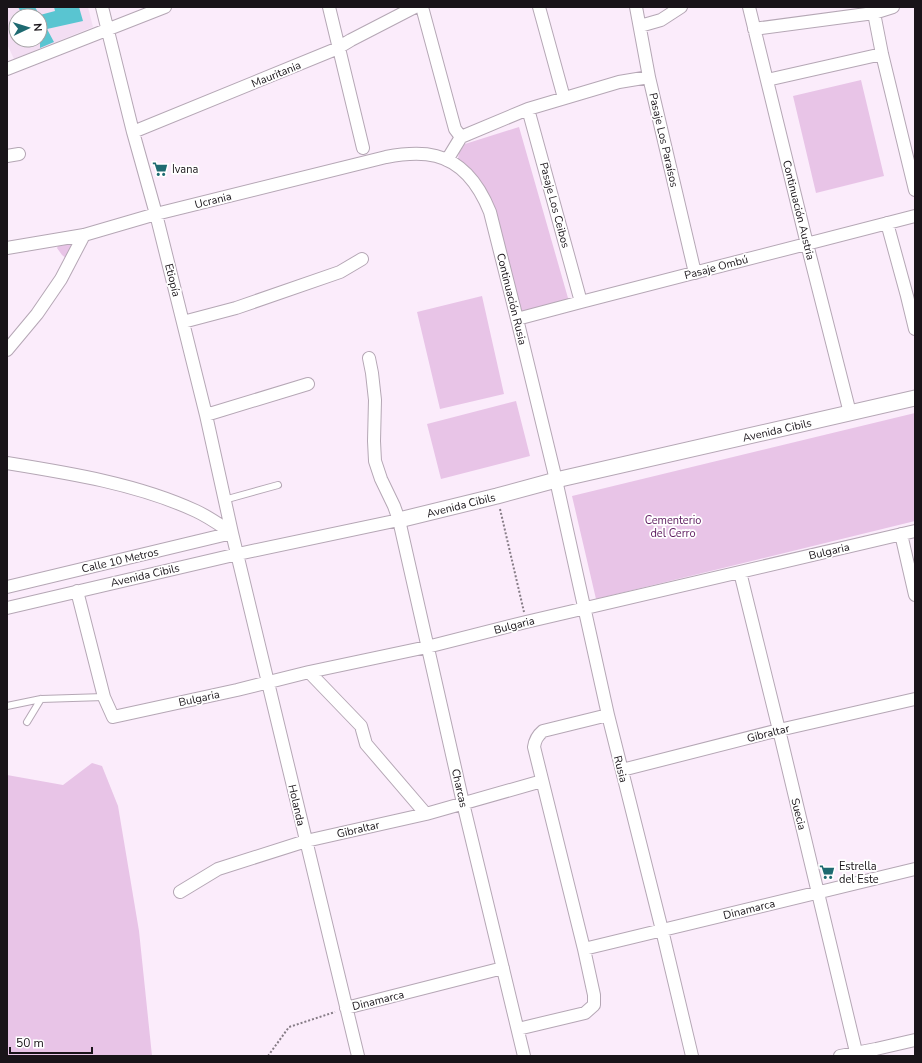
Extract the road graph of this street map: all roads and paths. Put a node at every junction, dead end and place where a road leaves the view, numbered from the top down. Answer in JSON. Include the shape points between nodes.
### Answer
{"nodes":[{"id":1,"x":102,"y":7,"type":"edge"},
{"id":2,"x":165,"y":7,"type":"edge"},
{"id":3,"x":329,"y":7,"type":"edge"},
{"id":4,"x":414,"y":7,"type":"edge"},
{"id":5,"x":539,"y":7,"type":"edge"},
{"id":6,"x":636,"y":7,"type":"edge"},
{"id":7,"x":681,"y":7,"type":"edge"},
{"id":8,"x":749,"y":7,"type":"edge"},
{"id":9,"x":893,"y":7,"type":"edge"},
{"id":10,"x":869,"y":11,"type":"edge"},
{"id":11,"x":640,"y":26,"type":"junction"},
{"id":12,"x":754,"y":29,"type":"junction"},
{"id":13,"x":107,"y":30,"type":"junction"},
{"id":14,"x":339,"y":47,"type":"junction"},
{"id":15,"x":882,"y":54,"type":"junction"},
{"id":16,"x":7,"y":69,"type":"edge"},
{"id":17,"x":649,"y":77,"type":"junction"},
{"id":18,"x":767,"y":80,"type":"junction"},
{"id":19,"x":564,"y":98,"type":"junction"},
{"id":20,"x":528,"y":109,"type":"junction"},
{"id":21,"x":133,"y":132,"type":"junction"},
{"id":22,"x":461,"y":137,"type":"junction"},
{"id":23,"x":363,"y":148,"type":"dead end"},
{"id":24,"x":19,"y":154,"type":"dead end"},
{"id":25,"x":420,"y":154,"type":"joint"},
{"id":26,"x":7,"y":156,"type":"edge"},
{"id":27,"x":447,"y":160,"type":"junction"},
{"id":28,"x":915,"y":190,"type":"edge"},
{"id":29,"x":156,"y":214,"type":"junction"},
{"id":30,"x":915,"y":216,"type":"edge"},
{"id":31,"x":887,"y":223,"type":"junction"},
{"id":32,"x":84,"y":235,"type":"junction"},
{"id":33,"x":807,"y":244,"type":"junction"},
{"id":34,"x":7,"y":248,"type":"edge"},
{"id":35,"x":362,"y":259,"type":"dead end"},
{"id":36,"x":695,"y":273,"type":"junction"},
{"id":37,"x":911,"y":295,"type":"edge"},
{"id":38,"x":581,"y":302,"type":"junction"},
{"id":39,"x":517,"y":319,"type":"junction"},
{"id":40,"x":183,"y":322,"type":"junction"},
{"id":41,"x":915,"y":330,"type":"edge"},
{"id":42,"x":7,"y":350,"type":"edge"},
{"id":43,"x":369,"y":358,"type":"dead end"},
{"id":44,"x":308,"y":384,"type":"dead end"},
{"id":45,"x":915,"y":398,"type":"edge"},
{"id":46,"x":850,"y":413,"type":"junction"},
{"id":47,"x":206,"y":414,"type":"junction"},
{"id":48,"x":7,"y":463,"type":"edge"},
{"id":49,"x":556,"y":480,"type":"junction"},
{"id":50,"x":278,"y":485,"type":"dead end"},
{"id":51,"x":497,"y":496,"type":"junction"},
{"id":52,"x":224,"y":500,"type":"junction"},
{"id":53,"x":399,"y":520,"type":"junction"},
{"id":54,"x":915,"y":531,"type":"edge"},
{"id":55,"x":232,"y":534,"type":"junction"},
{"id":56,"x":901,"y":534,"type":"junction"},
{"id":57,"x":238,"y":554,"type":"junction"},
{"id":58,"x":740,"y":572,"type":"junction"},
{"id":59,"x":7,"y":587,"type":"edge"},
{"id":60,"x":77,"y":591,"type":"junction"},
{"id":61,"x":915,"y":595,"type":"edge"},
{"id":62,"x":7,"y":608,"type":"edge"},
{"id":63,"x":584,"y":608,"type":"junction"},
{"id":64,"x":526,"y":622,"type":"junction"},
{"id":65,"x":427,"y":647,"type":"junction"},
{"id":66,"x":310,"y":672,"type":"junction"},
{"id":67,"x":268,"y":682,"type":"junction"},
{"id":68,"x":104,"y":697,"type":"junction"},
{"id":69,"x":41,"y":699,"type":"junction"},
{"id":70,"x":915,"y":699,"type":"edge"},
{"id":71,"x":7,"y":706,"type":"edge"},
{"id":72,"x":608,"y":715,"type":"junction"},
{"id":73,"x":27,"y":722,"type":"dead end"},
{"id":74,"x":779,"y":730,"type":"junction"},
{"id":75,"x":622,"y":770,"type":"junction"},
{"id":76,"x":542,"y":780,"type":"junction"},
{"id":77,"x":463,"y":803,"type":"junction"},
{"id":78,"x":426,"y":814,"type":"junction"},
{"id":79,"x":306,"y":842,"type":"junction"},
{"id":80,"x":915,"y":869,"type":"edge"},
{"id":81,"x":180,"y":892,"type":"dead end"},
{"id":82,"x":818,"y":892,"type":"junction"},
{"id":83,"x":662,"y":930,"type":"junction"},
{"id":84,"x":584,"y":949,"type":"junction"},
{"id":85,"x":503,"y":968,"type":"junction"},
{"id":86,"x":346,"y":1008,"type":"junction"},
{"id":87,"x":518,"y":1029,"type":"junction"},
{"id":88,"x":915,"y":1040,"type":"edge"},
{"id":89,"x":857,"y":1054,"type":"edge"},
{"id":90,"x":268,"y":1056,"type":"edge"},
{"id":91,"x":358,"y":1056,"type":"edge"},
{"id":92,"x":524,"y":1056,"type":"edge"},
{"id":93,"x":692,"y":1056,"type":"edge"},
{"id":94,"x":840,"y":1056,"type":"edge"}],
"edges":[{"from":1,"to":13,"type":"street","name":"Etiopía"},
{"from":2,"to":13,"type":"street"},
{"from":3,"to":14,"type":"street"},
{"from":4,"to":14,"type":"street","name":"Mauritania"},
{"from":4,"to":22,"type":"street","via":[[455,129]]},
{"from":5,"to":19,"type":"street"},
{"from":6,"to":11,"type":"street","name":"Pasaje Los Paraísos"},
{"from":7,"to":11,"type":"street","via":[[661,20]]},
{"from":8,"to":12,"type":"street","name":"Continuación Austria"},
{"from":9,"to":10,"type":"street"},
{"from":10,"to":12,"type":"street"},
{"from":10,"to":15,"type":"street"},
{"from":11,"to":17,"type":"street","name":"Pasaje Los Paraísos"},
{"from":12,"to":18,"type":"street","name":"Continuación Austria"},
{"from":13,"to":16,"type":"street"},
{"from":13,"to":21,"type":"street","name":"Etiopía"},
{"from":14,"to":21,"type":"street","name":"Mauritania"},
{"from":14,"to":23,"type":"street"},
{"from":15,"to":18,"type":"street"},
{"from":15,"to":28,"type":"street"},
{"from":17,"to":19,"type":"street","via":[[619,82]]},
{"from":17,"to":36,"type":"street","name":"Pasaje Los Paraísos"},
{"from":18,"to":33,"type":"street","name":"Continuación Austria"},
{"from":19,"to":20,"type":"street"},
{"from":20,"to":22,"type":"street"},
{"from":20,"to":38,"type":"street","name":"Pasaje Los Ceibos"},
{"from":21,"to":29,"type":"street","name":"Etiopía"},
{"from":22,"to":27,"type":"street"},
{"from":24,"to":26,"type":"street"},
{"from":25,"to":27,"type":"street","name":"Continuación Rusia"},
{"from":25,"to":29,"type":"street","name":"Ucrania","via":[[366,161]]},
{"from":27,"to":39,"type":"street","name":"Continuación Rusia","via":[[468,175],[485,199]]},
{"from":29,"to":32,"type":"street","name":"Ucrania"},
{"from":29,"to":40,"type":"street","name":"Etiopía"},
{"from":30,"to":31,"type":"street","name":"Pasaje Ombú"},
{"from":31,"to":33,"type":"street","name":"Pasaje Ombú"},
{"from":31,"to":37,"type":"street"},
{"from":32,"to":34,"type":"street","name":"Ucrania"},
{"from":32,"to":42,"type":"street","via":[[61,279],[37,314]]},
{"from":33,"to":36,"type":"street","name":"Pasaje Ombú"},
{"from":33,"to":46,"type":"street","name":"Continuación Austria"},
{"from":35,"to":40,"type":"street","via":[[340,272],[236,308]]},
{"from":36,"to":38,"type":"street","name":"Pasaje Ombú"},
{"from":37,"to":41,"type":"street"},
{"from":38,"to":39,"type":"street","name":"Pasaje Ombú"},
{"from":39,"to":49,"type":"street","name":"Continuación Rusia"},
{"from":40,"to":47,"type":"street","name":"Etiopía"},
{"from":43,"to":53,"type":"street","name":"Charcas","via":[[375,400],[375,461]]},
{"from":44,"to":47,"type":"street"},
{"from":45,"to":46,"type":"street","name":"Avenida Cibils"},
{"from":46,"to":49,"type":"street","name":"Avenida Cibils"},
{"from":47,"to":52,"type":"street","name":"Etiopía"},
{"from":48,"to":55,"type":"street","via":[[104,481],[150,494],[197,512]]},
{"from":49,"to":51,"type":"street","name":"Avenida Cibils"},
{"from":49,"to":63,"type":"street","name":"Rusia"},
{"from":50,"to":52,"type":"lane"},
{"from":51,"to":53,"type":"street","name":"Avenida Cibils"},
{"from":51,"to":64,"type":"path"},
{"from":52,"to":55,"type":"street","name":"Etiopía"},
{"from":53,"to":57,"type":"street","name":"Avenida Cibils"},
{"from":53,"to":65,"type":"street","name":"Charcas"},
{"from":54,"to":56,"type":"street","name":"Bulgaria"},
{"from":55,"to":57,"type":"street","name":"Etiopía"},
{"from":55,"to":59,"type":"street","name":"Calle 10 Metros"},
{"from":56,"to":58,"type":"street","name":"Bulgaria"},
{"from":56,"to":61,"type":"street"},
{"from":57,"to":60,"type":"street","name":"Avenida Cibils"},
{"from":57,"to":67,"type":"street","name":"Holanda"},
{"from":58,"to":63,"type":"street","name":"Bulgaria"},
{"from":58,"to":74,"type":"street","name":"Suecia"},
{"from":60,"to":62,"type":"street","name":"Avenida Cibils"},
{"from":60,"to":68,"type":"street"},
{"from":63,"to":64,"type":"street","name":"Bulgaria"},
{"from":63,"to":72,"type":"street","name":"Rusia"},
{"from":64,"to":65,"type":"street","name":"Bulgaria"},
{"from":65,"to":66,"type":"street","name":"Bulgaria"},
{"from":65,"to":77,"type":"street","name":"Charcas"},
{"from":66,"to":67,"type":"street","name":"Bulgaria"},
{"from":66,"to":78,"type":"street","via":[[361,726],[366,744]]},
{"from":67,"to":68,"type":"street","name":"Bulgaria","via":[[113,717]]},
{"from":67,"to":79,"type":"street","name":"Holanda"},
{"from":68,"to":69,"type":"lane"},
{"from":69,"to":71,"type":"lane"},
{"from":69,"to":73,"type":"lane"},
{"from":70,"to":74,"type":"street","name":"Gibraltar"},
{"from":72,"to":75,"type":"street","name":"Rusia"},
{"from":72,"to":76,"type":"street","via":[[543,731],[538,735],[534,747]]},
{"from":74,"to":75,"type":"street","name":"Gibraltar"},
{"from":74,"to":82,"type":"street","name":"Suecia"},
{"from":75,"to":83,"type":"street","name":"Rusia"},
{"from":76,"to":77,"type":"street","name":"Gibraltar"},
{"from":76,"to":84,"type":"street"},
{"from":77,"to":78,"type":"street","name":"Gibraltar"},
{"from":77,"to":85,"type":"street","name":"Charcas"},
{"from":78,"to":79,"type":"street","name":"Gibraltar"},
{"from":79,"to":81,"type":"street","name":"Gibraltar","via":[[218,869]]},
{"from":79,"to":86,"type":"street","name":"Holanda"},
{"from":80,"to":82,"type":"street","name":"Dinamarca"},
{"from":82,"to":83,"type":"street","name":"Dinamarca"},
{"from":82,"to":89,"type":"street","name":"Suecia"},
{"from":83,"to":84,"type":"street","name":"Dinamarca"},
{"from":83,"to":93,"type":"street","name":"Rusia"},
{"from":84,"to":87,"type":"street","via":[[594,1005],[585,1013]]},
{"from":85,"to":86,"type":"street","name":"Dinamarca"},
{"from":85,"to":87,"type":"street","name":"Charcas"},
{"from":86,"to":90,"type":"path","name":"Dinamarca","via":[[289,1027]]},
{"from":86,"to":91,"type":"street","name":"Holanda"},
{"from":87,"to":92,"type":"street","name":"Charcas"},
{"from":88,"to":89,"type":"street"},
{"from":89,"to":94,"type":"street"}]}
